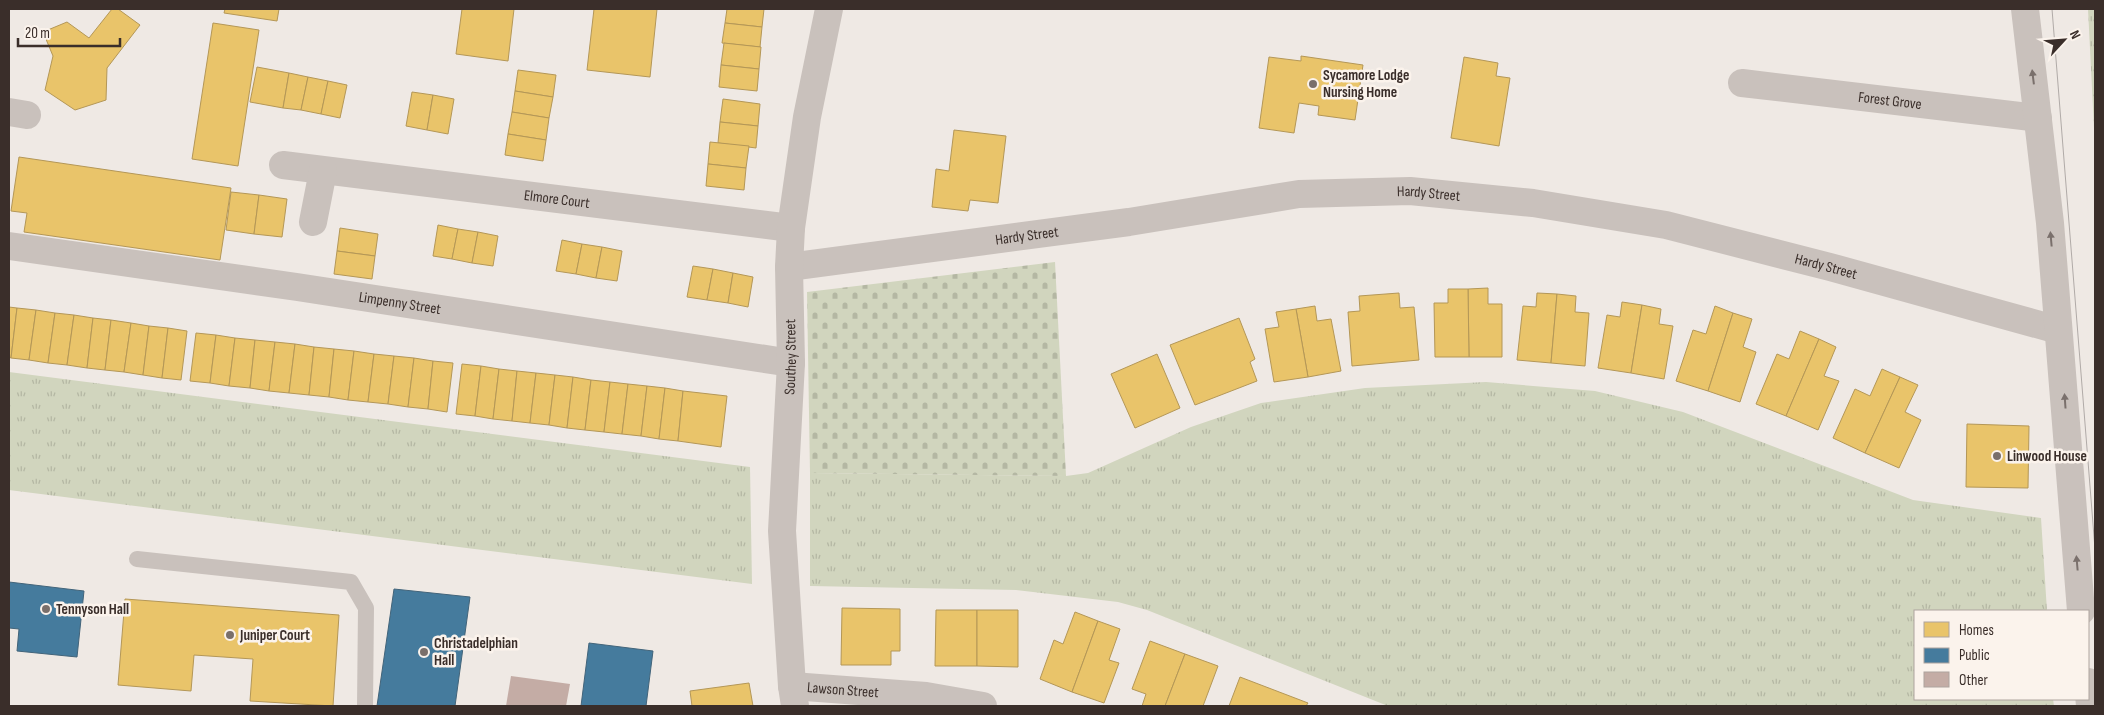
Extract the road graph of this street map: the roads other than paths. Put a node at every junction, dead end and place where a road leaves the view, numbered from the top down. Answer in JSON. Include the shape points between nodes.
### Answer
{"nodes":[{"id":1,"x":828,"y":9,"type":"edge"},
{"id":2,"x":2025,"y":9,"type":"edge"},
{"id":3,"x":1742,"y":83,"type":"dead end"},
{"id":4,"x":2038,"y":118,"type":"junction"},
{"id":5,"x":284,"y":164,"type":"dead end"},
{"id":6,"x":323,"y":171,"type":"junction"},
{"id":7,"x":313,"y":222,"type":"dead end"},
{"id":8,"x":791,"y":228,"type":"junction"},
{"id":9,"x":9,"y":246,"type":"edge"},
{"id":10,"x":789,"y":267,"type":"junction"},
{"id":11,"x":2058,"y":330,"type":"junction"},
{"id":12,"x":791,"y":363,"type":"junction"},
{"id":13,"x":137,"y":559,"type":"dead end"},
{"id":14,"x":2081,"y":610,"type":"edge"},
{"id":15,"x":793,"y":696,"type":"edge"},
{"id":16,"x":365,"y":706,"type":"edge"},
{"id":17,"x":984,"y":706,"type":"edge"}],
"edges":[{"from":1,"to":8,"type":"street","name":"Southey Street","via":[[807,117]]},
{"from":4,"to":2,"type":"street","one_way":true},
{"from":3,"to":4,"type":"street","name":"Forest Grove"},
{"from":11,"to":4,"type":"street","one_way":true},
{"from":5,"to":6,"type":"street","name":"Elmore Court"},
{"from":6,"to":7,"type":"street"},
{"from":6,"to":8,"type":"street","name":"Elmore Court"},
{"from":8,"to":10,"type":"street","name":"Southey Street"},
{"from":9,"to":12,"type":"street","name":"Limpenny Street","via":[[297,286]]},
{"from":10,"to":11,"type":"street","name":"Hardy Street","via":[[1129,222],[1299,194],[1410,192],[1534,203],[1666,225]]},
{"from":10,"to":12,"type":"street","name":"Southey Street"},
{"from":14,"to":11,"type":"street","one_way":true},
{"from":12,"to":15,"type":"street","name":"Southey Street","via":[[782,531]]},
{"from":13,"to":16,"type":"lane","via":[[351,582],[366,608]]},
{"from":15,"to":17,"type":"street","name":"Lawson Street","via":[[926,696]]}]}
